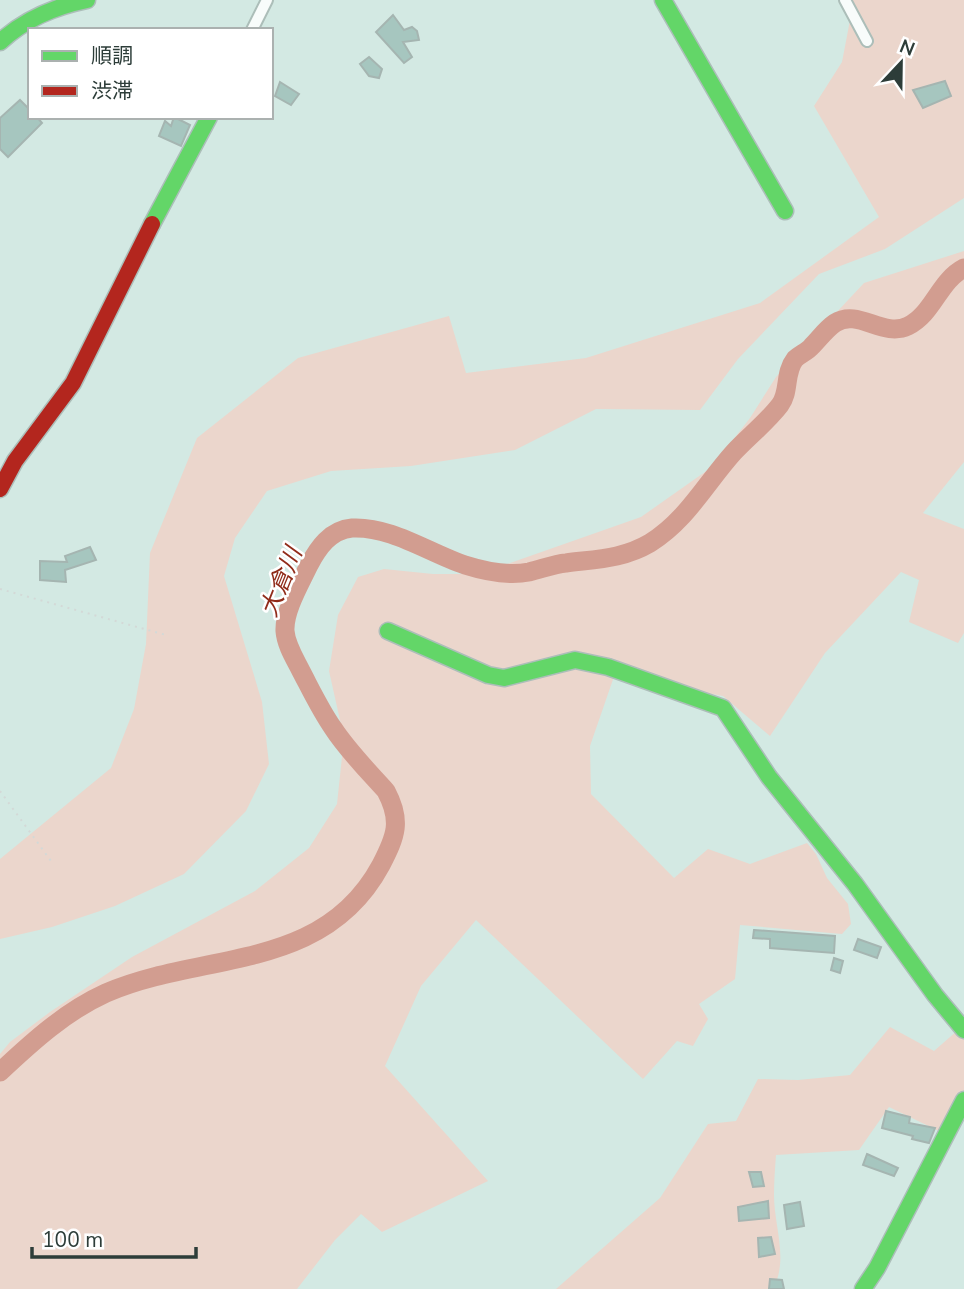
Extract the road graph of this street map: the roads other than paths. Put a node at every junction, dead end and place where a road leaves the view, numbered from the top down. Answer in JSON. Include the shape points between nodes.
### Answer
{"nodes":[{"id":1,"x":87,"y":0,"type":"edge"},
{"id":2,"x":267,"y":0,"type":"edge"},
{"id":3,"x":663,"y":0,"type":"edge"},
{"id":4,"x":845,"y":0,"type":"edge"},
{"id":5,"x":253,"y":28,"type":"edge"},
{"id":6,"x":867,"y":41,"type":"dead end"},
{"id":7,"x":0,"y":42,"type":"edge"},
{"id":8,"x":208,"y":119,"type":"edge"},
{"id":9,"x":785,"y":211,"type":"dead end"},
{"id":10,"x":0,"y":489,"type":"edge"},
{"id":11,"x":388,"y":631,"type":"dead end"},
{"id":12,"x":964,"y":1030,"type":"edge"},
{"id":13,"x":964,"y":1100,"type":"edge"},
{"id":14,"x":863,"y":1289,"type":"edge"}],
"edges":[{"from":1,"to":7,"type":"street","via":[[37,14]]},
{"from":2,"to":5,"type":"street"},
{"from":3,"to":9,"type":"street"},
{"from":4,"to":6,"type":"street"},
{"from":8,"to":10,"type":"street","via":[[73,383],[15,461]]},
{"from":11,"to":12,"type":"street","via":[[488,675],[504,678],[575,660],[608,667],[723,708],[745,746]]},
{"from":13,"to":14,"type":"street"}]}
